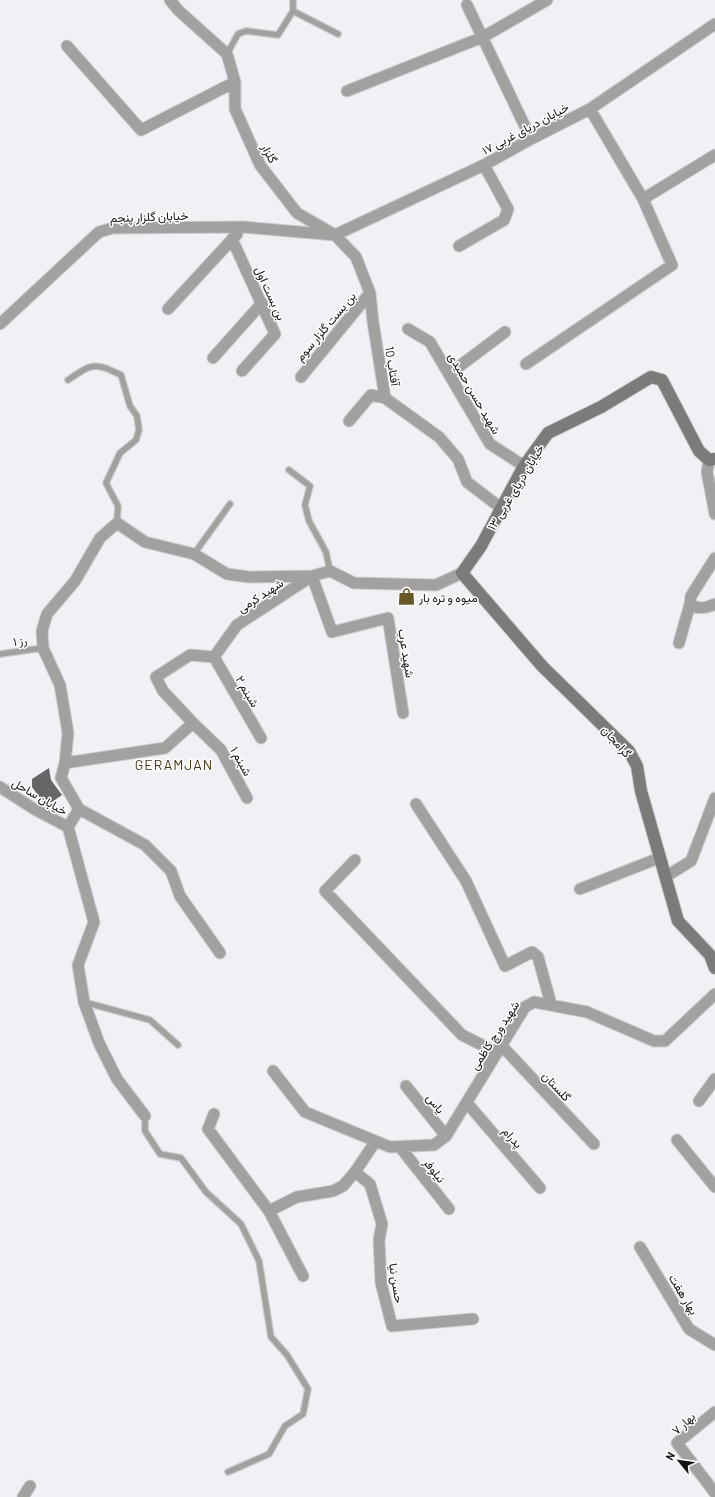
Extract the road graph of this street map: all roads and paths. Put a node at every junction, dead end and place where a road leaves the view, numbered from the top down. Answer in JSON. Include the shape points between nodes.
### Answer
{"nodes":[{"id":1,"x":170,"y":0,"type":"edge"},
{"id":2,"x":293,"y":0,"type":"edge"},
{"id":3,"x":547,"y":0,"type":"edge"},
{"id":4,"x":467,"y":5,"type":"dead end"},
{"id":5,"x":293,"y":11,"type":"junction"},
{"id":6,"x":715,"y":24,"type":"edge"},
{"id":7,"x":338,"y":34,"type":"dead end"},
{"id":8,"x":483,"y":37,"type":"junction"},
{"id":9,"x":67,"y":46,"type":"dead end"},
{"id":10,"x":227,"y":54,"type":"junction"},
{"id":11,"x":234,"y":82,"type":"junction"},
{"id":12,"x":347,"y":91,"type":"dead end"},
{"id":13,"x":590,"y":109,"type":"junction"},
{"id":14,"x":531,"y":139,"type":"junction"},
{"id":15,"x":715,"y":155,"type":"edge"},
{"id":16,"x":484,"y":165,"type":"junction"},
{"id":17,"x":643,"y":199,"type":"junction"},
{"id":18,"x":243,"y":227,"type":"junction"},
{"id":19,"x":335,"y":235,"type":"junction"},
{"id":20,"x":232,"y":239,"type":"junction"},
{"id":21,"x":459,"y":246,"type":"dead end"},
{"id":22,"x":370,"y":293,"type":"junction"},
{"id":23,"x":262,"y":303,"type":"junction"},
{"id":24,"x":168,"y":309,"type":"dead end"},
{"id":25,"x":0,"y":324,"type":"edge"},
{"id":26,"x":408,"y":329,"type":"dead end"},
{"id":27,"x":505,"y":332,"type":"dead end"},
{"id":28,"x":213,"y":358,"type":"dead end"},
{"id":29,"x":526,"y":364,"type":"dead end"},
{"id":30,"x":242,"y":370,"type":"dead end"},
{"id":31,"x":449,"y":374,"type":"junction"},
{"id":32,"x":301,"y":376,"type":"dead end"},
{"id":33,"x":68,"y":380,"type":"dead end"},
{"id":34,"x":385,"y":398,"type":"junction"},
{"id":35,"x":349,"y":421,"type":"dead end"},
{"id":36,"x":712,"y":460,"type":"edge"},
{"id":37,"x":524,"y":466,"type":"junction"},
{"id":38,"x":289,"y":470,"type":"dead end"},
{"id":39,"x":230,"y":504,"type":"dead end"},
{"id":40,"x":501,"y":508,"type":"junction"},
{"id":41,"x":715,"y":514,"type":"edge"},
{"id":42,"x":117,"y":523,"type":"junction"},
{"id":43,"x":194,"y":554,"type":"junction"},
{"id":44,"x":715,"y":558,"type":"edge"},
{"id":45,"x":330,"y":571,"type":"junction"},
{"id":46,"x":462,"y":574,"type":"junction"},
{"id":47,"x":312,"y":576,"type":"junction"},
{"id":48,"x":690,"y":604,"type":"junction"},
{"id":49,"x":715,"y":604,"type":"edge"},
{"id":50,"x":679,"y":643,"type":"dead end"},
{"id":51,"x":43,"y":648,"type":"junction"},
{"id":52,"x":0,"y":654,"type":"edge"},
{"id":53,"x":214,"y":657,"type":"junction"},
{"id":54,"x":404,"y":713,"type":"dead end"},
{"id":55,"x":193,"y":723,"type":"junction"},
{"id":56,"x":261,"y":738,"type":"dead end"},
{"id":57,"x":65,"y":763,"type":"junction"},
{"id":58,"x":0,"y":788,"type":"edge"},
{"id":59,"x":247,"y":798,"type":"dead end"},
{"id":60,"x":715,"y":798,"type":"edge"},
{"id":61,"x":416,"y":804,"type":"dead end"},
{"id":62,"x":79,"y":809,"type":"junction"},
{"id":63,"x":68,"y":827,"type":"junction"},
{"id":64,"x":659,"y":858,"type":"junction"},
{"id":65,"x":356,"y":860,"type":"dead end"},
{"id":66,"x":665,"y":877,"type":"junction"},
{"id":67,"x":580,"y":889,"type":"dead end"},
{"id":68,"x":220,"y":953,"type":"dead end"},
{"id":69,"x":715,"y":968,"type":"edge"},
{"id":70,"x":715,"y":994,"type":"edge"},
{"id":71,"x":84,"y":1002,"type":"junction"},
{"id":72,"x":552,"y":1004,"type":"junction"},
{"id":73,"x":178,"y":1045,"type":"dead end"},
{"id":74,"x":499,"y":1048,"type":"junction"},
{"id":75,"x":272,"y":1071,"type":"dead end"},
{"id":76,"x":715,"y":1079,"type":"edge"},
{"id":77,"x":406,"y":1086,"type":"dead end"},
{"id":78,"x":699,"y":1101,"type":"dead end"},
{"id":79,"x":467,"y":1103,"type":"junction"},
{"id":80,"x":214,"y":1114,"type":"dead end"},
{"id":81,"x":144,"y":1116,"type":"joint"},
{"id":82,"x":446,"y":1136,"type":"junction"},
{"id":83,"x":677,"y":1140,"type":"dead end"},
{"id":84,"x":375,"y":1142,"type":"junction"},
{"id":85,"x":594,"y":1144,"type":"dead end"},
{"id":86,"x":400,"y":1147,"type":"junction"},
{"id":87,"x":355,"y":1172,"type":"junction"},
{"id":88,"x":715,"y":1187,"type":"edge"},
{"id":89,"x":540,"y":1188,"type":"dead end"},
{"id":90,"x":449,"y":1209,"type":"dead end"},
{"id":91,"x":269,"y":1211,"type":"junction"},
{"id":92,"x":640,"y":1247,"type":"dead end"},
{"id":93,"x":303,"y":1276,"type":"dead end"},
{"id":94,"x":473,"y":1319,"type":"dead end"},
{"id":95,"x":715,"y":1345,"type":"edge"},
{"id":96,"x":715,"y":1412,"type":"edge"},
{"id":97,"x":228,"y":1472,"type":"dead end"},
{"id":98,"x":30,"y":1486,"type":"dead end"},
{"id":99,"x":715,"y":1493,"type":"edge"},
{"id":100,"x":23,"y":1497,"type":"edge"}],
"edges":[{"from":1,"to":10,"type":"street"},
{"from":2,"to":5,"type":"lane"},
{"from":3,"to":8,"type":"street"},
{"from":4,"to":8,"type":"street"},
{"from":5,"to":7,"type":"lane"},
{"from":5,"to":10,"type":"lane","via":[[278,35],[246,31],[238,34]]},
{"from":6,"to":13,"type":"street","name":"خیابان دریای غربی ۱۷"},
{"from":8,"to":12,"type":"street"},
{"from":8,"to":14,"type":"street"},
{"from":9,"to":11,"type":"street","via":[[141,130]]},
{"from":10,"to":11,"type":"street","name":"گلزار"},
{"from":11,"to":19,"type":"street","name":"گلزار","via":[[235,109],[260,165],[297,213]]},
{"from":13,"to":14,"type":"street","name":"خیابان دریای غربی ۱۷"},
{"from":13,"to":17,"type":"street"},
{"from":14,"to":16,"type":"street","name":"خیابان دریای غربی ۱۷"},
{"from":15,"to":17,"type":"street"},
{"from":16,"to":19,"type":"street","name":"خیابان دریای غربی ۱۷"},
{"from":16,"to":21,"type":"street","via":[[508,209],[504,220]]},
{"from":17,"to":29,"type":"street","via":[[672,265]]},
{"from":18,"to":19,"type":"street","name":"خیابان گلزار پنجم"},
{"from":18,"to":20,"type":"street"},
{"from":18,"to":25,"type":"street","name":"خیابان گلزار پنجم","via":[[113,228],[99,232]]},
{"from":19,"to":22,"type":"street","name":"آفتاب 10","via":[[356,258]]},
{"from":20,"to":23,"type":"street","name":"بن بست اول"},
{"from":20,"to":24,"type":"street"},
{"from":22,"to":32,"type":"street","name":"بن بست گلزار سوم"},
{"from":22,"to":34,"type":"street","name":"آفتاب 10"},
{"from":23,"to":28,"type":"street"},
{"from":23,"to":30,"type":"street","name":"بن بست اول","via":[[275,334]]},
{"from":26,"to":31,"type":"street","name":"شهید حسن حمیدی","via":[[430,342]]},
{"from":27,"to":31,"type":"street"},
{"from":31,"to":37,"type":"street","name":"شهید حسن حمیدی","via":[[490,444]]},
{"from":33,"to":42,"type":"lane","via":[[89,366],[104,367],[121,375],[130,406],[137,416],[139,430],[136,440],[120,453],[106,484],[118,506]]},
{"from":34,"to":35,"type":"street","via":[[371,395]]},
{"from":34,"to":40,"type":"street","name":"آفتاب 10","via":[[439,437],[458,459],[467,482]]},
{"from":36,"to":37,"type":"street","name":"خیابان دریای غربی ۱۳","via":[[699,451],[662,380],[650,377],[601,407],[548,433]]},
{"from":36,"to":41,"type":"street","via":[[707,472]]},
{"from":37,"to":40,"type":"street","name":"خیابان دریای غربی ۱۳"},
{"from":38,"to":45,"type":"lane","via":[[310,486],[305,505],[308,521],[326,552]]},
{"from":39,"to":43,"type":"lane"},
{"from":40,"to":46,"type":"street","name":"خیابان دریای غربی ۱۳","via":[[481,546]]},
{"from":42,"to":43,"type":"street","via":[[145,542]]},
{"from":42,"to":51,"type":"street","via":[[100,538],[75,581],[47,614],[42,631]]},
{"from":43,"to":47,"type":"street","via":[[227,574],[249,577]]},
{"from":44,"to":48,"type":"street","via":[[691,596]]},
{"from":45,"to":46,"type":"street","via":[[354,583],[436,585]]},
{"from":45,"to":47,"type":"street"},
{"from":46,"to":64,"type":"street","name":"گرامجان","via":[[542,666],[629,751],[637,766]]},
{"from":47,"to":53,"type":"street","name":"شهید کرمی","via":[[237,625]]},
{"from":47,"to":54,"type":"street","name":"شهید عرب","via":[[332,632],[388,618]]},
{"from":48,"to":49,"type":"street","via":[[694,607],[708,608]]},
{"from":48,"to":50,"type":"street"},
{"from":51,"to":52,"type":"lane","name":"رز ۱"},
{"from":51,"to":57,"type":"street","via":[[60,685],[68,733]]},
{"from":53,"to":55,"type":"street","via":[[190,655],[156,677],[163,691]]},
{"from":53,"to":56,"type":"street","name":"شبنم ۲"},
{"from":55,"to":57,"type":"street","via":[[165,748]]},
{"from":55,"to":59,"type":"street","name":"شبنم ۱","via":[[221,750]]},
{"from":57,"to":62,"type":"street","via":[[62,778]]},
{"from":58,"to":63,"type":"street","name":"خیابان ساحل"},
{"from":60,"to":66,"type":"street","via":[[691,861]]},
{"from":61,"to":72,"type":"street","via":[[466,881],[505,966],[532,952],[538,957]]},
{"from":62,"to":63,"type":"street"},
{"from":62,"to":68,"type":"street","via":[[145,845],[170,871],[180,896]]},
{"from":63,"to":71,"type":"street","via":[[94,922],[78,965]]},
{"from":64,"to":66,"type":"street","name":"گرامجان"},
{"from":64,"to":67,"type":"street"},
{"from":65,"to":74,"type":"street","via":[[325,891],[462,1035]]},
{"from":66,"to":69,"type":"street","name":"گرامجان","via":[[678,921],[710,954]]},
{"from":70,"to":72,"type":"street","name":"شهید ورچ کاظمی","via":[[665,1041],[654,1041],[588,1012]]},
{"from":71,"to":73,"type":"lane","via":[[150,1020]]},
{"from":71,"to":81,"type":"street","via":[[99,1043],[118,1079]]},
{"from":72,"to":74,"type":"street","name":"شهید ورچ کاظمی","via":[[534,1002],[525,1007]]},
{"from":74,"to":79,"type":"street","name":"شهید ورچ کاظمی"},
{"from":74,"to":85,"type":"street","name":"گلستان"},
{"from":75,"to":84,"type":"street","name":"شهید ورچ کاظمی","via":[[305,1112]]},
{"from":76,"to":78,"type":"street"},
{"from":77,"to":82,"type":"street","name":"یاس"},
{"from":79,"to":82,"type":"street","name":"شهید ورچ کاظمی"},
{"from":79,"to":89,"type":"street","name":"پدرام"},
{"from":80,"to":91,"type":"street","via":[[208,1129]]},
{"from":81,"to":97,"type":"lane","via":[[145,1131],[160,1154],[181,1158],[206,1192],[241,1224],[259,1261],[271,1337],[287,1355],[308,1389],[303,1414],[285,1426],[269,1454]]},
{"from":82,"to":86,"type":"street","name":"شهید ورچ کاظمی","via":[[434,1145]]},
{"from":83,"to":88,"type":"street"},
{"from":84,"to":86,"type":"street","name":"شهید ورچ کاظمی"},
{"from":84,"to":87,"type":"street"},
{"from":86,"to":90,"type":"street","name":"نیلوفر"},
{"from":87,"to":91,"type":"street","via":[[342,1186],[333,1191],[297,1197]]},
{"from":87,"to":94,"type":"street","name":"حسن نیا","via":[[370,1184],[382,1224],[379,1240],[381,1283],[392,1326]]},
{"from":91,"to":93,"type":"street"},
{"from":92,"to":95,"type":"street","name":"بهار هفت","via":[[689,1329]]},
{"from":96,"to":99,"type":"street","name":"بهار ۷","via":[[677,1443]]},
{"from":98,"to":100,"type":"street"}]}
